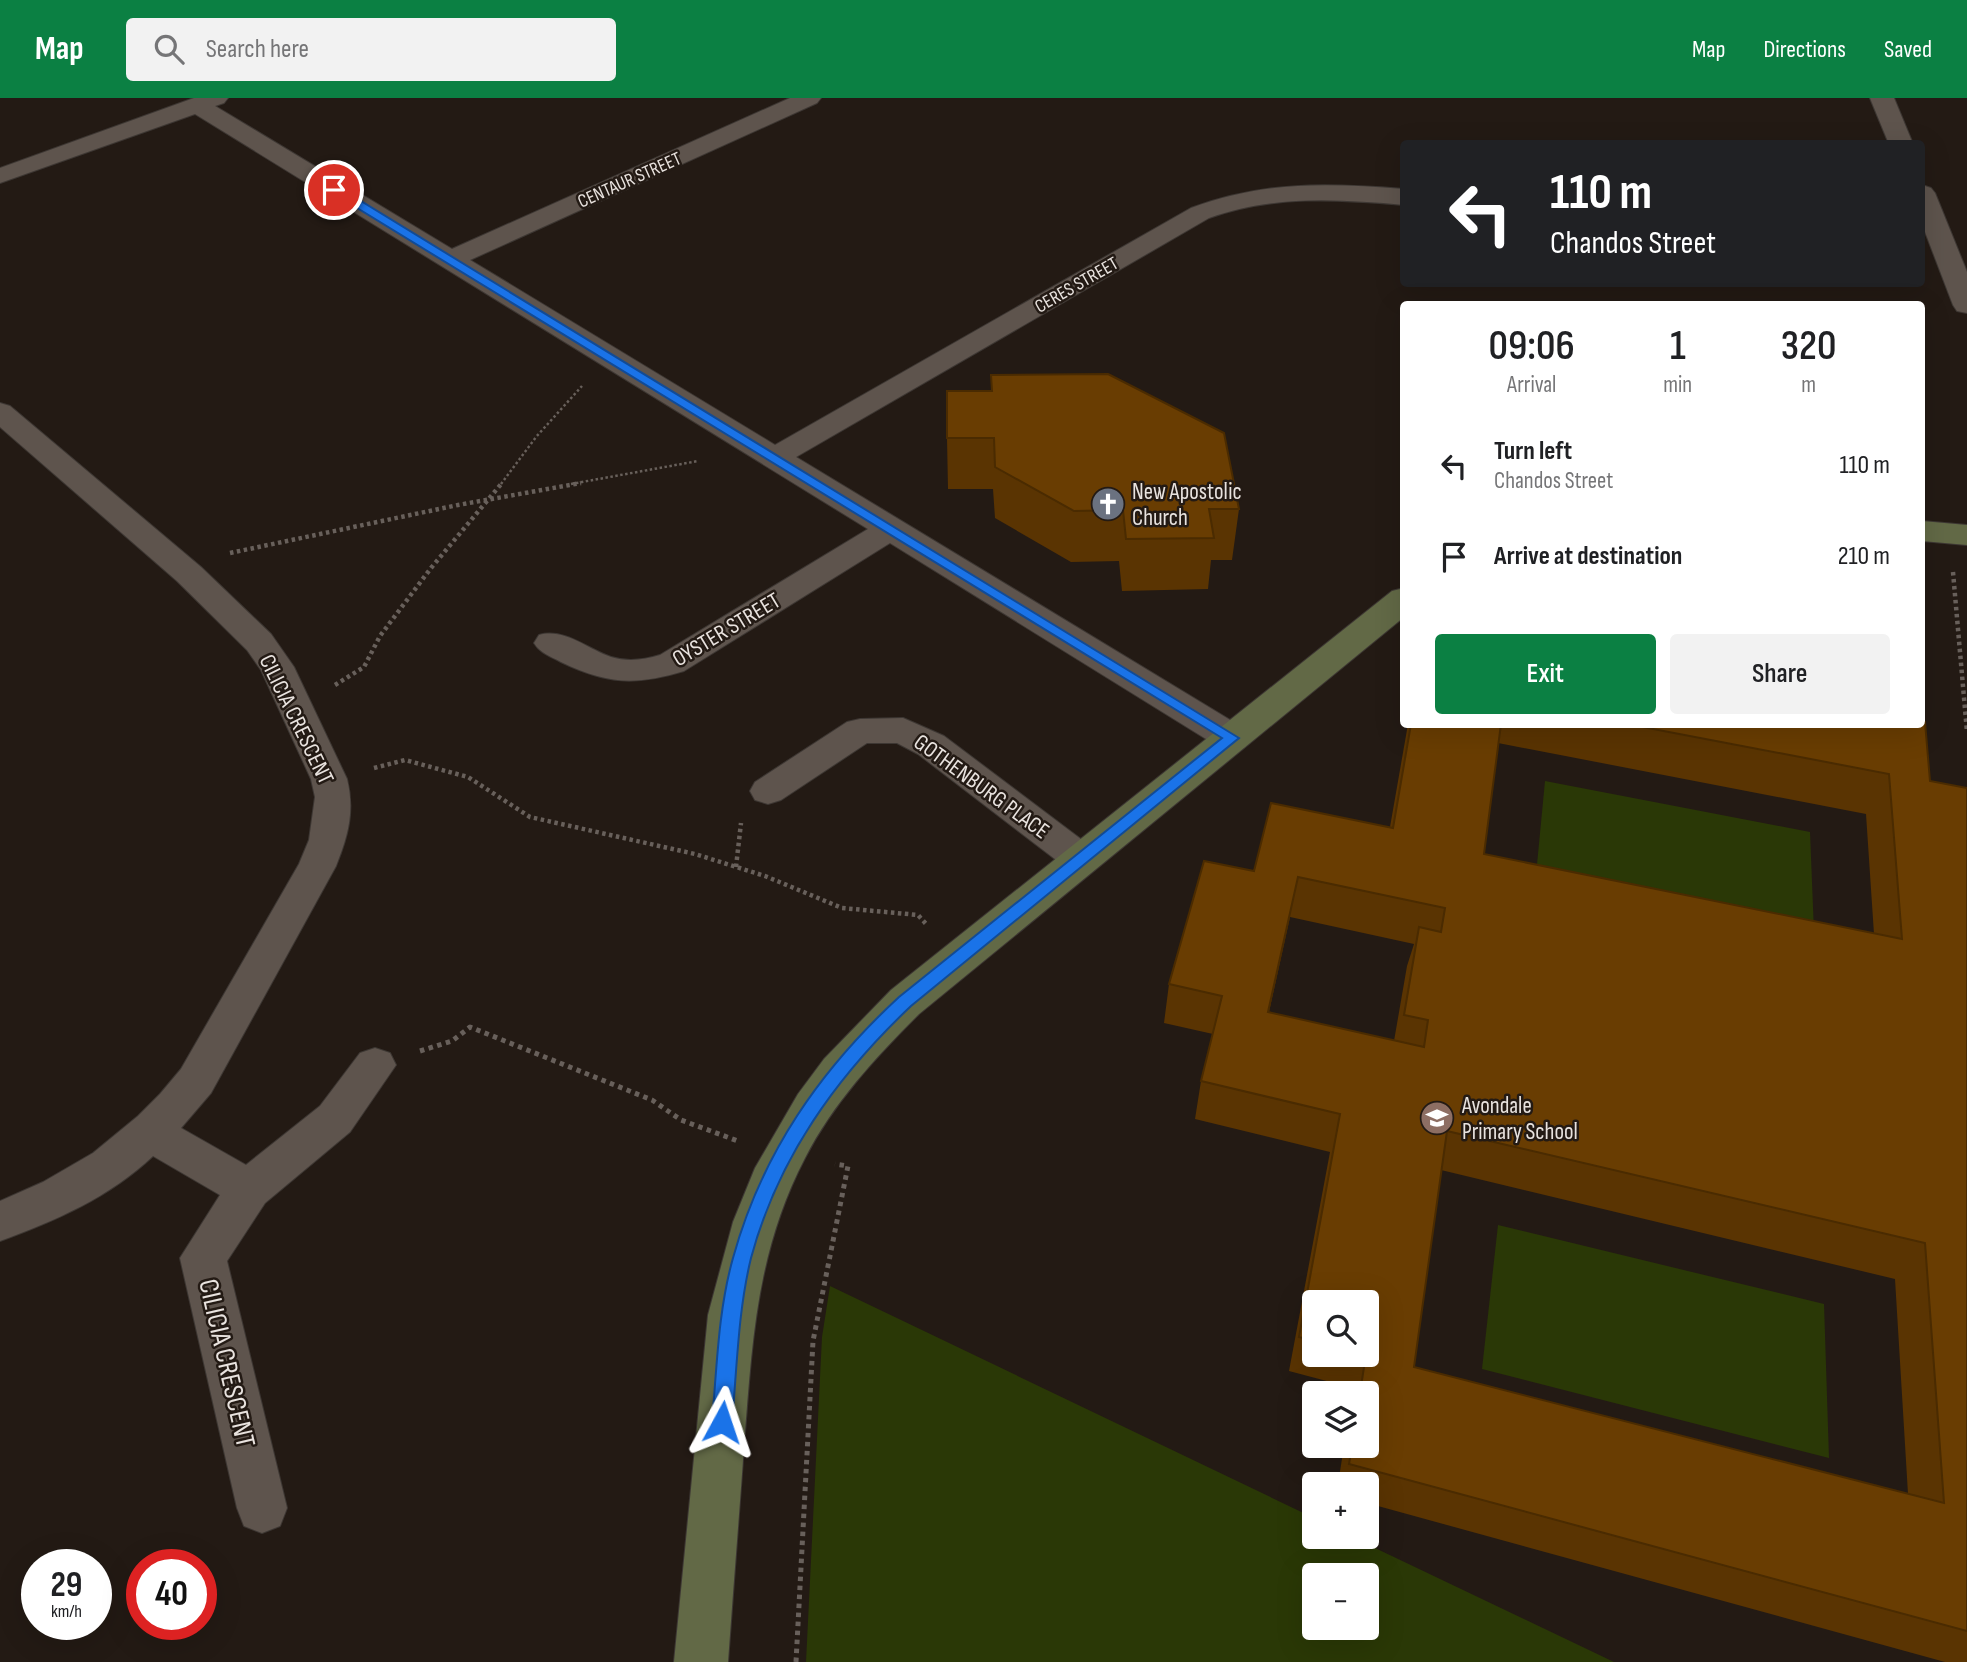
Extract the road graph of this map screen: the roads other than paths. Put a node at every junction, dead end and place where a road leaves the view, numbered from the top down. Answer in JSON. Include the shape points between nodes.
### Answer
{"nodes":[{"id":1,"x":809,"y":98,"type":"edge"},
{"id":2,"x":1882,"y":98,"type":"edge"},
{"id":3,"x":206,"y":102,"type":"edge"},
{"id":4,"x":1899,"y":140,"type":"edge"},
{"id":5,"x":0,"y":176,"type":"edge"},
{"id":6,"x":1400,"y":197,"type":"edge"},
{"id":7,"x":1925,"y":209,"type":"edge"},
{"id":8,"x":1930,"y":235,"type":"edge"},
{"id":9,"x":1967,"y":238,"type":"edge"},
{"id":10,"x":449,"y":260,"type":"junction"},
{"id":11,"x":1967,"y":305,"type":"edge"},
{"id":12,"x":0,"y":412,"type":"edge"},
{"id":13,"x":773,"y":458,"type":"junction"},
{"id":14,"x":891,"y":529,"type":"junction"},
{"id":15,"x":1400,"y":602,"type":"edge"},
{"id":16,"x":551,"y":643,"type":"dead end"},
{"id":17,"x":1232,"y":738,"type":"junction"},
{"id":18,"x":768,"y":790,"type":"dead end"},
{"id":19,"x":1081,"y":859,"type":"junction"},
{"id":20,"x":375,"y":1065,"type":"road end"},
{"id":21,"x":151,"y":1133,"type":"junction"},
{"id":22,"x":249,"y":1189,"type":"junction"},
{"id":23,"x":0,"y":1221,"type":"edge"},
{"id":24,"x":262,"y":1508,"type":"dead end"},
{"id":25,"x":701,"y":1662,"type":"edge"}],
"edges":[{"from":1,"to":10,"type":"street","name":"CENTAUR STREET"},
{"from":2,"to":4,"type":"street"},
{"from":3,"to":5,"type":"street"},
{"from":3,"to":10,"type":"street"},
{"from":6,"to":13,"type":"street","name":"CERES STREET","via":[[1293,191],[1210,208]]},
{"from":7,"to":8,"type":"street"},
{"from":8,"to":9,"type":"street"},
{"from":8,"to":11,"type":"street"},
{"from":10,"to":13,"type":"street"},
{"from":12,"to":21,"type":"street","name":"CILICIA CRESCENT","via":[[189,574],[259,642],[277,667],[329,779],[333,814],[317,866],[196,1081]]},
{"from":13,"to":14,"type":"street"},
{"from":14,"to":16,"type":"street","name":"OYSTER STREET","via":[[672,663],[653,670],[606,670]]},
{"from":14,"to":17,"type":"street"},
{"from":15,"to":17,"type":"street"},
{"from":17,"to":19,"type":"street"},
{"from":18,"to":19,"type":"street","name":"GOTHENBURG PLACE","via":[[860,731],[903,730],[931,745]]},
{"from":19,"to":25,"type":"street","via":[[868,1036],[827,1084],[782,1156],[742,1259],[731,1315]]},
{"from":20,"to":22,"type":"street","name":"CILICIA CRESCENT","via":[[335,1119]]},
{"from":21,"to":22,"type":"street"},
{"from":21,"to":23,"type":"street","name":"CILICIA CRESCENT","via":[[94,1177],[48,1203]]},
{"from":22,"to":24,"type":"street","name":"CILICIA CRESCENT","via":[[203,1258]]}]}
